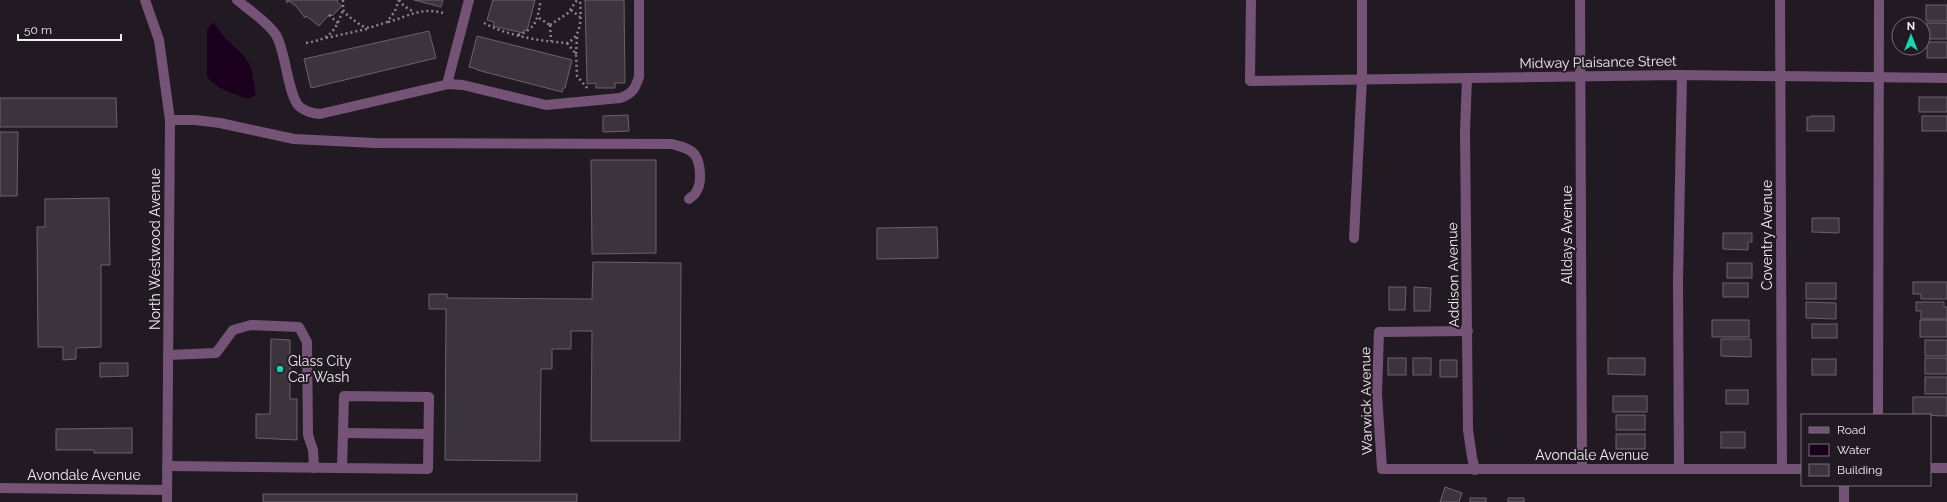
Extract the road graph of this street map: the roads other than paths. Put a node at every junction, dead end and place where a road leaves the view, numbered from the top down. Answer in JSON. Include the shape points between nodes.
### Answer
{"nodes":[{"id":1,"x":146,"y":0,"type":"edge"},
{"id":2,"x":237,"y":0,"type":"edge"},
{"id":3,"x":469,"y":0,"type":"edge"},
{"id":4,"x":639,"y":0,"type":"edge"},
{"id":5,"x":1251,"y":0,"type":"edge"},
{"id":6,"x":1362,"y":0,"type":"edge"},
{"id":7,"x":1580,"y":0,"type":"edge"},
{"id":8,"x":1780,"y":0,"type":"edge"},
{"id":9,"x":1879,"y":0,"type":"edge"},
{"id":10,"x":1682,"y":75,"type":"junction"},
{"id":11,"x":1780,"y":76,"type":"junction"},
{"id":12,"x":1580,"y":77,"type":"junction"},
{"id":13,"x":1879,"y":77,"type":"junction"},
{"id":14,"x":1362,"y":78,"type":"junction"},
{"id":15,"x":1467,"y":78,"type":"junction"},
{"id":16,"x":1947,"y":78,"type":"edge"},
{"id":17,"x":447,"y":84,"type":"junction"},
{"id":18,"x":170,"y":120,"type":"junction"},
{"id":19,"x":689,"y":199,"type":"dead end"},
{"id":20,"x":1354,"y":238,"type":"dead end"},
{"id":21,"x":1468,"y":331,"type":"junction"},
{"id":22,"x":168,"y":355,"type":"junction"},
{"id":23,"x":1878,"y":414,"type":"edge"},
{"id":24,"x":343,"y":433,"type":"junction"},
{"id":25,"x":428,"y":434,"type":"junction"},
{"id":26,"x":167,"y":466,"type":"junction"},
{"id":27,"x":314,"y":468,"type":"junction"},
{"id":28,"x":342,"y":468,"type":"junction"},
{"id":29,"x":1931,"y":468,"type":"edge"},
{"id":30,"x":1947,"y":468,"type":"edge"},
{"id":31,"x":1382,"y":469,"type":"joint"},
{"id":32,"x":1582,"y":469,"type":"junction"},
{"id":33,"x":1679,"y":469,"type":"junction"},
{"id":34,"x":1782,"y":469,"type":"junction"},
{"id":35,"x":1801,"y":469,"type":"edge"},
{"id":36,"x":1475,"y":470,"type":"junction"},
{"id":37,"x":1844,"y":486,"type":"edge"},
{"id":38,"x":0,"y":488,"type":"edge"},
{"id":39,"x":167,"y":490,"type":"junction"},
{"id":40,"x":167,"y":502,"type":"edge"},
{"id":41,"x":1844,"y":502,"type":"edge"}],
"edges":[{"from":1,"to":18,"type":"street","name":"North Westwood Avenue","via":[[159,40]]},
{"from":2,"to":17,"type":"street","via":[[276,34],[293,96],[298,106],[308,112],[320,114]]},
{"from":3,"to":17,"type":"street"},
{"from":4,"to":17,"type":"street","via":[[639,77],[636,88],[629,95],[546,105],[463,85]]},
{"from":5,"to":14,"type":"street","name":"Midway Plaisance Street","via":[[1250,81]]},
{"from":6,"to":14,"type":"street"},
{"from":7,"to":12,"type":"street","name":"Alldays Avenue"},
{"from":8,"to":11,"type":"street","name":"Coventry Avenue"},
{"from":9,"to":13,"type":"street"},
{"from":10,"to":11,"type":"street","name":"Midway Plaisance Street"},
{"from":10,"to":12,"type":"street","name":"Midway Plaisance Street"},
{"from":10,"to":33,"type":"street","via":[[1678,281]]},
{"from":11,"to":13,"type":"street","name":"Midway Plaisance Street"},
{"from":11,"to":34,"type":"street","name":"Coventry Avenue"},
{"from":12,"to":15,"type":"street","name":"Midway Plaisance Street"},
{"from":12,"to":32,"type":"street","name":"Alldays Avenue"},
{"from":13,"to":16,"type":"street","name":"Midway Plaisance Street"},
{"from":13,"to":23,"type":"street"},
{"from":14,"to":15,"type":"street","name":"Midway Plaisance Street"},
{"from":14,"to":20,"type":"street"},
{"from":15,"to":21,"type":"street","name":"Addison Avenue","via":[[1465,139]]},
{"from":18,"to":19,"type":"street","via":[[220,123],[294,139],[375,143],[672,144],[695,154],[699,166],[700,180],[697,192]]},
{"from":18,"to":22,"type":"street","name":"North Westwood Avenue"},
{"from":21,"to":31,"type":"street","name":"Warwick Avenue","via":[[1379,332],[1377,394]]},
{"from":21,"to":36,"type":"street","name":"Addison Avenue","via":[[1468,430]]},
{"from":22,"to":26,"type":"street","name":"North Westwood Avenue"},
{"from":22,"to":27,"type":"street","via":[[216,354],[233,330],[251,325],[299,327],[307,342],[308,435],[313,450]]},
{"from":24,"to":25,"type":"street"},
{"from":24,"to":25,"type":"street","via":[[344,396],[351,396],[429,397]]},
{"from":24,"to":28,"type":"street"},
{"from":25,"to":28,"type":"street","via":[[428,469]]},
{"from":26,"to":27,"type":"street"},
{"from":26,"to":39,"type":"street","name":"North Westwood Avenue"},
{"from":27,"to":28,"type":"street"},
{"from":29,"to":30,"type":"street"},
{"from":31,"to":36,"type":"street","name":"Avondale Avenue"},
{"from":32,"to":33,"type":"street","name":"Avondale Avenue"},
{"from":32,"to":36,"type":"street","name":"Avondale Avenue"},
{"from":33,"to":34,"type":"street","name":"Avondale Avenue"},
{"from":34,"to":35,"type":"street","name":"Avondale Avenue"},
{"from":37,"to":41,"type":"street"},
{"from":38,"to":39,"type":"street","name":"Avondale Avenue"},
{"from":39,"to":40,"type":"street","name":"North Westwood Avenue"}]}
